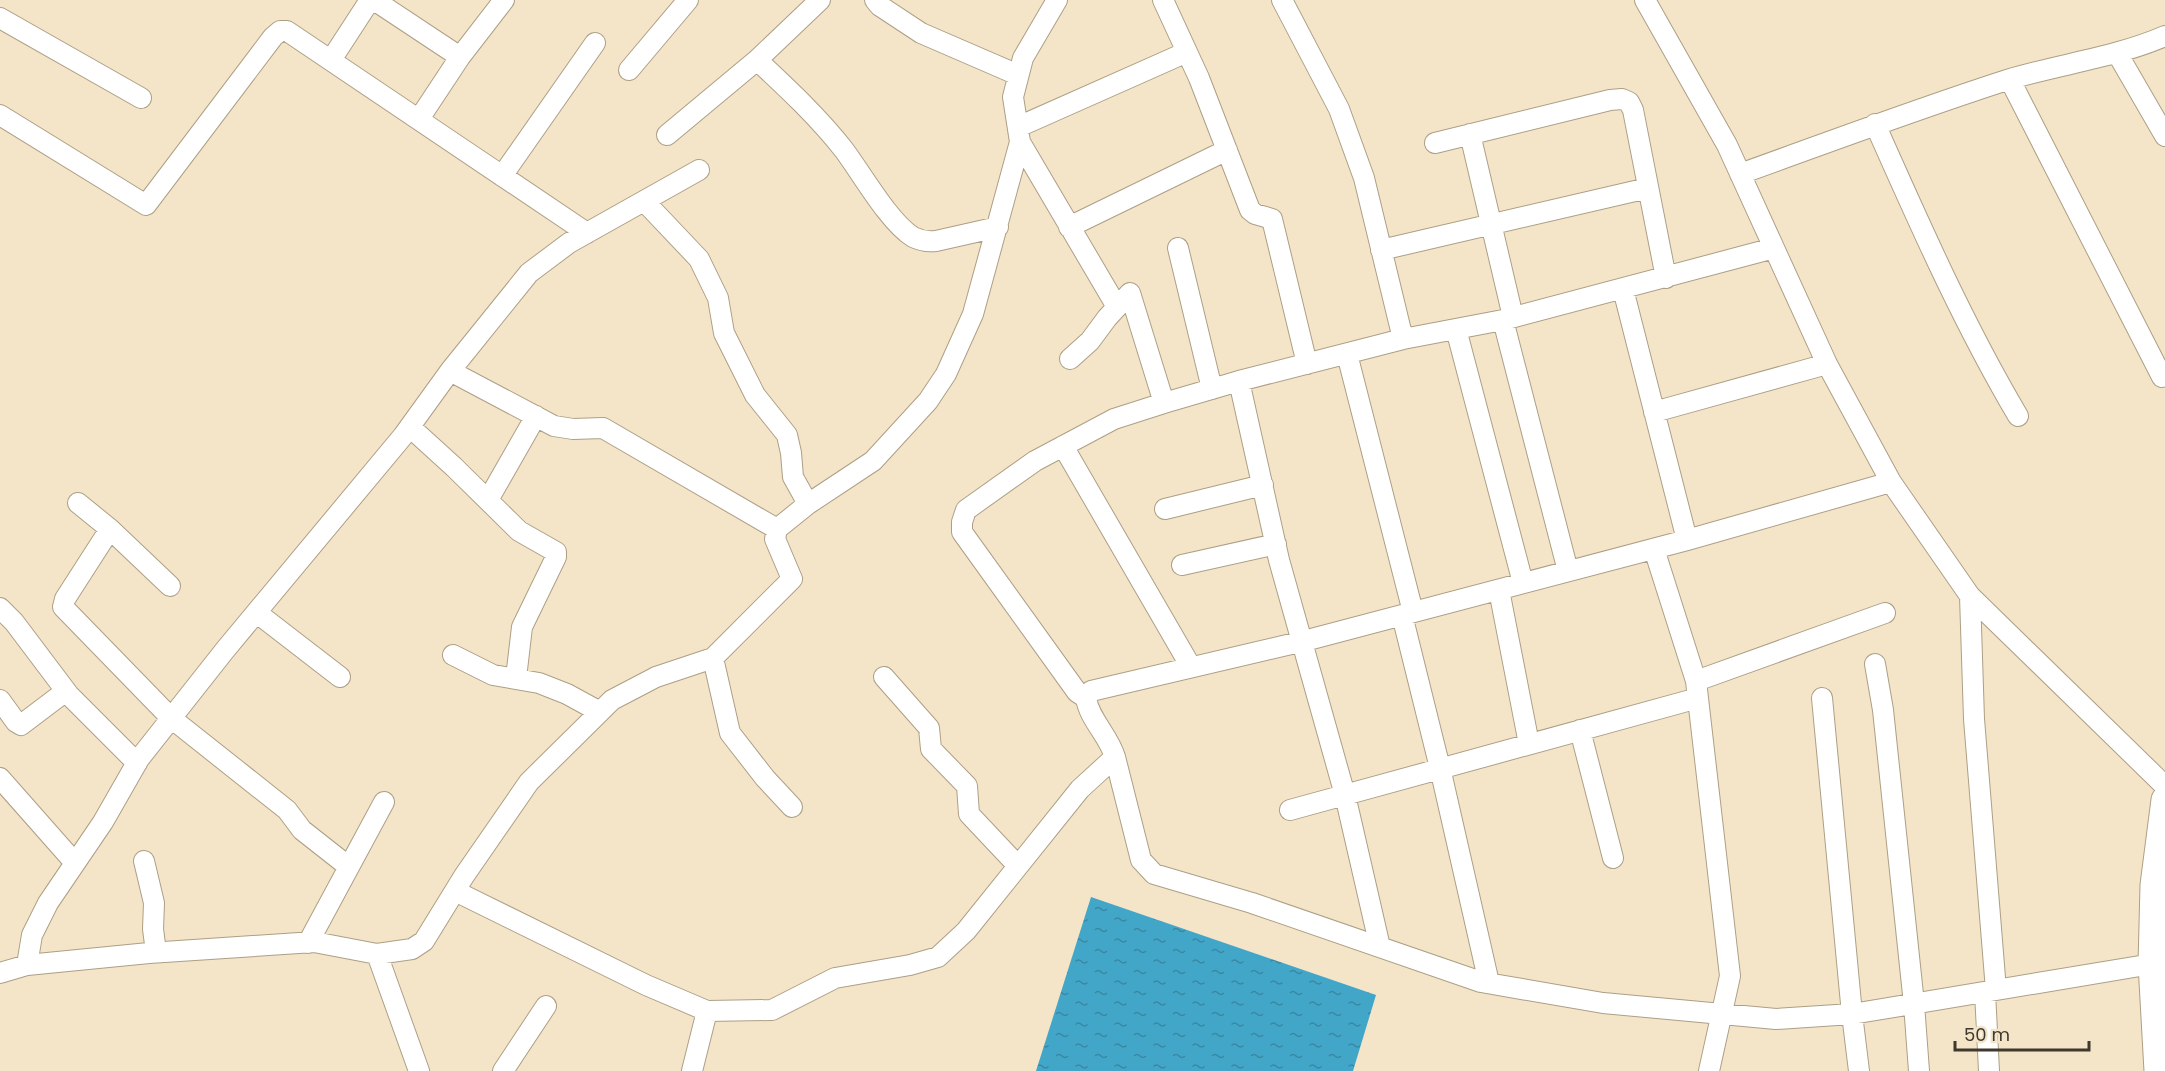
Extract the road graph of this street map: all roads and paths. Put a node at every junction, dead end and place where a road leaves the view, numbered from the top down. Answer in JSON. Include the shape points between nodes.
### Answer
{"nodes":[{"id":1,"x":372,"y":0,"type":"edge"},
{"id":2,"x":504,"y":0,"type":"edge"},
{"id":3,"x":687,"y":0,"type":"edge"},
{"id":4,"x":820,"y":0,"type":"edge"},
{"id":5,"x":875,"y":0,"type":"edge"},
{"id":6,"x":1057,"y":0,"type":"edge"},
{"id":7,"x":1163,"y":0,"type":"edge"},
{"id":8,"x":1282,"y":0,"type":"edge"},
{"id":9,"x":1645,"y":0,"type":"edge"},
{"id":10,"x":0,"y":18,"type":"edge"},
{"id":11,"x":2165,"y":36,"type":"edge"},
{"id":12,"x":594,"y":43,"type":"dead end"},
{"id":13,"x":1187,"y":52,"type":"junction"},
{"id":14,"x":2117,"y":53,"type":"junction"},
{"id":15,"x":460,"y":57,"type":"junction"},
{"id":16,"x":331,"y":60,"type":"junction"},
{"id":17,"x":757,"y":60,"type":"junction"},
{"id":18,"x":629,"y":70,"type":"dead end"},
{"id":19,"x":1018,"y":75,"type":"junction"},
{"id":20,"x":2010,"y":80,"type":"junction"},
{"id":21,"x":141,"y":98,"type":"dead end"},
{"id":22,"x":0,"y":115,"type":"edge"},
{"id":23,"x":419,"y":119,"type":"junction"},
{"id":24,"x":1875,"y":124,"type":"junction"},
{"id":25,"x":1470,"y":134,"type":"junction"},
{"id":26,"x":667,"y":135,"type":"dead end"},
{"id":27,"x":1019,"y":135,"type":"junction"},
{"id":28,"x":2165,"y":136,"type":"edge"},
{"id":29,"x":1436,"y":143,"type":"dead end"},
{"id":30,"x":1227,"y":150,"type":"junction"},
{"id":31,"x":699,"y":170,"type":"dead end"},
{"id":32,"x":1740,"y":174,"type":"junction"},
{"id":33,"x":502,"y":176,"type":"junction"},
{"id":34,"x":1648,"y":188,"type":"junction"},
{"id":35,"x":644,"y":201,"type":"junction"},
{"id":36,"x":1491,"y":224,"type":"junction"},
{"id":37,"x":998,"y":227,"type":"junction"},
{"id":38,"x":1069,"y":227,"type":"junction"},
{"id":39,"x":587,"y":233,"type":"junction"},
{"id":40,"x":1178,"y":248,"type":"dead end"},
{"id":41,"x":1774,"y":248,"type":"junction"},
{"id":42,"x":1381,"y":250,"type":"junction"},
{"id":43,"x":1666,"y":278,"type":"junction"},
{"id":44,"x":1623,"y":289,"type":"junction"},
{"id":45,"x":1117,"y":307,"type":"junction"},
{"id":46,"x":1508,"y":319,"type":"junction"},
{"id":47,"x":1456,"y":329,"type":"junction"},
{"id":48,"x":1403,"y":339,"type":"junction"},
{"id":49,"x":1347,"y":354,"type":"junction"},
{"id":50,"x":1070,"y":359,"type":"dead end"},
{"id":51,"x":1307,"y":364,"type":"junction"},
{"id":52,"x":1827,"y":364,"type":"junction"},
{"id":53,"x":450,"y":371,"type":"junction"},
{"id":54,"x":2162,"y":377,"type":"dead end"},
{"id":55,"x":1239,"y":381,"type":"junction"},
{"id":56,"x":1212,"y":389,"type":"junction"},
{"id":57,"x":1164,"y":403,"type":"junction"},
{"id":58,"x":1654,"y":412,"type":"junction"},
{"id":59,"x":536,"y":416,"type":"junction"},
{"id":60,"x":2018,"y":416,"type":"dead end"},
{"id":61,"x":410,"y":427,"type":"junction"},
{"id":62,"x":1063,"y":446,"type":"junction"},
{"id":63,"x":1891,"y":482,"type":"junction"},
{"id":64,"x":1263,"y":485,"type":"junction"},
{"id":65,"x":488,"y":500,"type":"junction"},
{"id":66,"x":78,"y":503,"type":"dead end"},
{"id":67,"x":808,"y":504,"type":"junction"},
{"id":68,"x":1165,"y":509,"type":"dead end"},
{"id":69,"x":110,"y":529,"type":"junction"},
{"id":70,"x":777,"y":529,"type":"junction"},
{"id":71,"x":1687,"y":540,"type":"junction"},
{"id":72,"x":1276,"y":544,"type":"junction"},
{"id":73,"x":1654,"y":549,"type":"junction"},
{"id":74,"x":1182,"y":565,"type":"dead end"},
{"id":75,"x":1569,"y":571,"type":"junction"},
{"id":76,"x":1523,"y":583,"type":"junction"},
{"id":77,"x":170,"y":586,"type":"dead end"},
{"id":78,"x":1499,"y":590,"type":"junction"},
{"id":79,"x":1970,"y":596,"type":"junction"},
{"id":80,"x":0,"y":608,"type":"edge"},
{"id":81,"x":257,"y":613,"type":"junction"},
{"id":82,"x":1885,"y":613,"type":"dead end"},
{"id":83,"x":1408,"y":614,"type":"junction"},
{"id":84,"x":1304,"y":641,"type":"junction"},
{"id":85,"x":453,"y":655,"type":"dead end"},
{"id":86,"x":712,"y":658,"type":"junction"},
{"id":87,"x":1875,"y":663,"type":"dead end"},
{"id":88,"x":1191,"y":667,"type":"junction"},
{"id":89,"x":340,"y":677,"type":"dead end"},
{"id":90,"x":884,"y":677,"type":"dead end"},
{"id":91,"x":516,"y":678,"type":"junction"},
{"id":92,"x":1697,"y":689,"type":"junction"},
{"id":93,"x":66,"y":691,"type":"junction"},
{"id":94,"x":1086,"y":698,"type":"junction"},
{"id":95,"x":1822,"y":698,"type":"dead end"},
{"id":96,"x":0,"y":700,"type":"edge"},
{"id":97,"x":600,"y":712,"type":"junction"},
{"id":98,"x":171,"y":718,"type":"junction"},
{"id":99,"x":1580,"y":730,"type":"junction"},
{"id":100,"x":1529,"y":744,"type":"junction"},
{"id":101,"x":1115,"y":757,"type":"junction"},
{"id":102,"x":137,"y":763,"type":"junction"},
{"id":103,"x":1440,"y":768,"type":"junction"},
{"id":104,"x":0,"y":778,"type":"edge"},
{"id":105,"x":2165,"y":786,"type":"edge"},
{"id":106,"x":1345,"y":795,"type":"junction"},
{"id":107,"x":2165,"y":800,"type":"edge"},
{"id":108,"x":384,"y":802,"type":"dead end"},
{"id":109,"x":792,"y":807,"type":"dead end"},
{"id":110,"x":1290,"y":810,"type":"dead end"},
{"id":111,"x":1613,"y":858,"type":"dead end"},
{"id":112,"x":144,"y":861,"type":"dead end"},
{"id":113,"x":75,"y":863,"type":"junction"},
{"id":114,"x":1018,"y":866,"type":"junction"},
{"id":115,"x":349,"y":867,"type":"junction"},
{"id":116,"x":454,"y":891,"type":"junction"},
{"id":117,"x":308,"y":943,"type":"junction"},
{"id":118,"x":1380,"y":947,"type":"junction"},
{"id":119,"x":156,"y":952,"type":"junction"},
{"id":120,"x":377,"y":954,"type":"junction"},
{"id":121,"x":2152,"y":964,"type":"junction"},
{"id":122,"x":27,"y":965,"type":"junction"},
{"id":123,"x":0,"y":973,"type":"edge"},
{"id":124,"x":1489,"y":983,"type":"junction"},
{"id":125,"x":1990,"y":991,"type":"junction"},
{"id":126,"x":1914,"y":1004,"type":"junction"},
{"id":127,"x":546,"y":1006,"type":"dead end"},
{"id":128,"x":707,"y":1011,"type":"junction"},
{"id":129,"x":1721,"y":1013,"type":"junction"},
{"id":130,"x":1852,"y":1014,"type":"junction"},
{"id":131,"x":419,"y":1071,"type":"edge"},
{"id":132,"x":503,"y":1071,"type":"edge"},
{"id":133,"x":692,"y":1071,"type":"edge"},
{"id":134,"x":1709,"y":1071,"type":"edge"},
{"id":135,"x":1859,"y":1071,"type":"edge"},
{"id":136,"x":1919,"y":1071,"type":"edge"},
{"id":137,"x":1989,"y":1071,"type":"edge"},
{"id":138,"x":2158,"y":1071,"type":"edge"}],
"edges":[{"from":1,"to":15,"type":"street"},
{"from":1,"to":16,"type":"street"},
{"from":2,"to":15,"type":"street"},
{"from":3,"to":18,"type":"street"},
{"from":4,"to":17,"type":"street"},
{"from":5,"to":19,"type":"street","via":[[921,33]]},
{"from":6,"to":19,"type":"street","via":[[1023,58]]},
{"from":7,"to":13,"type":"street"},
{"from":8,"to":42,"type":"street","via":[[1339,109],[1364,178]]},
{"from":9,"to":32,"type":"street"},
{"from":10,"to":21,"type":"street"},
{"from":11,"to":14,"type":"street"},
{"from":12,"to":33,"type":"street"},
{"from":13,"to":27,"type":"street"},
{"from":13,"to":30,"type":"street"},
{"from":14,"to":20,"type":"street"},
{"from":14,"to":28,"type":"street"},
{"from":15,"to":23,"type":"street"},
{"from":16,"to":22,"type":"street","via":[[288,31],[280,31],[146,206]]},
{"from":16,"to":23,"type":"street"},
{"from":17,"to":26,"type":"street"},
{"from":17,"to":37,"type":"street","via":[[812,111],[894,220],[913,237],[936,241]]},
{"from":19,"to":27,"type":"street","via":[[1013,97]]},
{"from":20,"to":24,"type":"street"},
{"from":20,"to":54,"type":"street"},
{"from":23,"to":33,"type":"street"},
{"from":24,"to":32,"type":"street"},
{"from":24,"to":60,"type":"street","via":[[1930,249]]},
{"from":25,"to":29,"type":"street"},
{"from":25,"to":34,"type":"street","via":[[1622,99],[1633,110]]},
{"from":25,"to":36,"type":"street"},
{"from":27,"to":37,"type":"street"},
{"from":27,"to":38,"type":"street"},
{"from":30,"to":38,"type":"street"},
{"from":30,"to":51,"type":"street","via":[[1250,210],[1272,219]]},
{"from":31,"to":35,"type":"street"},
{"from":32,"to":41,"type":"street"},
{"from":33,"to":39,"type":"street"},
{"from":34,"to":36,"type":"street"},
{"from":34,"to":43,"type":"street"},
{"from":35,"to":39,"type":"street"},
{"from":35,"to":67,"type":"street","via":[[699,259],[718,298],[724,333],[755,396],[787,435],[793,477]]},
{"from":36,"to":42,"type":"street"},
{"from":36,"to":46,"type":"street"},
{"from":37,"to":67,"type":"street","via":[[973,314],[946,374],[928,401],[873,461]]},
{"from":38,"to":45,"type":"street"},
{"from":39,"to":53,"type":"street","via":[[529,273]]},
{"from":40,"to":56,"type":"street"},
{"from":41,"to":43,"type":"street"},
{"from":41,"to":52,"type":"street"},
{"from":42,"to":48,"type":"street"},
{"from":43,"to":44,"type":"street"},
{"from":44,"to":46,"type":"street"},
{"from":44,"to":58,"type":"street"},
{"from":45,"to":50,"type":"street"},
{"from":45,"to":57,"type":"street","via":[[1130,294]]},
{"from":46,"to":47,"type":"street"},
{"from":46,"to":75,"type":"street"},
{"from":47,"to":48,"type":"street"},
{"from":47,"to":76,"type":"street"},
{"from":48,"to":49,"type":"street"},
{"from":49,"to":51,"type":"street"},
{"from":49,"to":83,"type":"street"},
{"from":51,"to":55,"type":"street"},
{"from":52,"to":58,"type":"street"},
{"from":52,"to":63,"type":"street"},
{"from":53,"to":59,"type":"street"},
{"from":53,"to":61,"type":"street"},
{"from":55,"to":56,"type":"street"},
{"from":55,"to":64,"type":"street"},
{"from":56,"to":57,"type":"street"},
{"from":57,"to":62,"type":"street","via":[[1114,419]]},
{"from":58,"to":71,"type":"street"},
{"from":59,"to":65,"type":"street"},
{"from":59,"to":70,"type":"street","via":[[554,426],[603,428]]},
{"from":61,"to":65,"type":"street"},
{"from":61,"to":81,"type":"street"},
{"from":62,"to":88,"type":"street"},
{"from":62,"to":94,"type":"street","via":[[966,510],[962,532],[1077,692]]},
{"from":63,"to":71,"type":"street"},
{"from":63,"to":79,"type":"street"},
{"from":64,"to":68,"type":"street"},
{"from":64,"to":72,"type":"street"},
{"from":65,"to":91,"type":"street","via":[[519,531],[556,552],[522,627]]},
{"from":66,"to":69,"type":"street"},
{"from":67,"to":70,"type":"street"},
{"from":69,"to":77,"type":"street"},
{"from":69,"to":98,"type":"street","via":[[63,607]]},
{"from":70,"to":86,"type":"street","via":[[775,539],[792,579]]},
{"from":71,"to":73,"type":"street"},
{"from":72,"to":74,"type":"street"},
{"from":72,"to":84,"type":"street"},
{"from":73,"to":75,"type":"street"},
{"from":73,"to":92,"type":"street"},
{"from":75,"to":76,"type":"street"},
{"from":76,"to":78,"type":"street"},
{"from":78,"to":83,"type":"street"},
{"from":78,"to":100,"type":"street"},
{"from":79,"to":105,"type":"street"},
{"from":79,"to":125,"type":"street"},
{"from":80,"to":93,"type":"street"},
{"from":81,"to":89,"type":"street"},
{"from":81,"to":98,"type":"street"},
{"from":82,"to":92,"type":"street"},
{"from":83,"to":84,"type":"street"},
{"from":83,"to":103,"type":"street"},
{"from":84,"to":88,"type":"street"},
{"from":84,"to":106,"type":"street"},
{"from":85,"to":91,"type":"street","via":[[493,675]]},
{"from":86,"to":97,"type":"street","via":[[656,677],[612,700]]},
{"from":86,"to":109,"type":"street","via":[[730,734]]},
{"from":87,"to":126,"type":"street"},
{"from":88,"to":94,"type":"street","via":[[1091,691]]},
{"from":90,"to":114,"type":"street","via":[[929,728],[931,749],[967,786],[969,814]]},
{"from":91,"to":97,"type":"street","via":[[567,694]]},
{"from":92,"to":99,"type":"street"},
{"from":92,"to":129,"type":"street","via":[[1730,976]]},
{"from":93,"to":96,"type":"street","via":[[21,725]]},
{"from":93,"to":102,"type":"street"},
{"from":94,"to":101,"type":"street"},
{"from":95,"to":130,"type":"street"},
{"from":97,"to":116,"type":"street","via":[[529,782]]},
{"from":98,"to":102,"type":"street"},
{"from":98,"to":115,"type":"street","via":[[287,810],[302,830]]},
{"from":99,"to":100,"type":"street"},
{"from":99,"to":111,"type":"street"},
{"from":100,"to":103,"type":"street"},
{"from":101,"to":114,"type":"street","via":[[1080,789]]},
{"from":101,"to":118,"type":"street","via":[[1141,860],[1154,874]]},
{"from":102,"to":113,"type":"street"},
{"from":103,"to":106,"type":"street"},
{"from":103,"to":124,"type":"street"},
{"from":104,"to":113,"type":"street"},
{"from":106,"to":110,"type":"street"},
{"from":106,"to":118,"type":"street"},
{"from":107,"to":121,"type":"street","via":[[2154,885]]},
{"from":108,"to":115,"type":"street"},
{"from":112,"to":119,"type":"street","via":[[154,903]]},
{"from":113,"to":122,"type":"street","via":[[32,935]]},
{"from":114,"to":128,"type":"street","via":[[966,931],[938,957],[835,978],[772,1010]]},
{"from":115,"to":117,"type":"street"},
{"from":116,"to":120,"type":"street","via":[[424,941],[412,949]]},
{"from":116,"to":128,"type":"street"},
{"from":117,"to":119,"type":"street"},
{"from":117,"to":120,"type":"street"},
{"from":118,"to":124,"type":"street"},
{"from":119,"to":122,"type":"street"},
{"from":120,"to":131,"type":"street"},
{"from":121,"to":125,"type":"street"},
{"from":121,"to":138,"type":"street"},
{"from":122,"to":123,"type":"street"},
{"from":124,"to":129,"type":"street","via":[[1603,1003]]},
{"from":125,"to":126,"type":"street"},
{"from":125,"to":137,"type":"street"},
{"from":126,"to":130,"type":"street"},
{"from":126,"to":136,"type":"street"},
{"from":127,"to":132,"type":"street"},
{"from":128,"to":133,"type":"street"},
{"from":129,"to":130,"type":"street","via":[[1776,1019]]},
{"from":129,"to":134,"type":"street"},
{"from":130,"to":135,"type":"street"}]}
